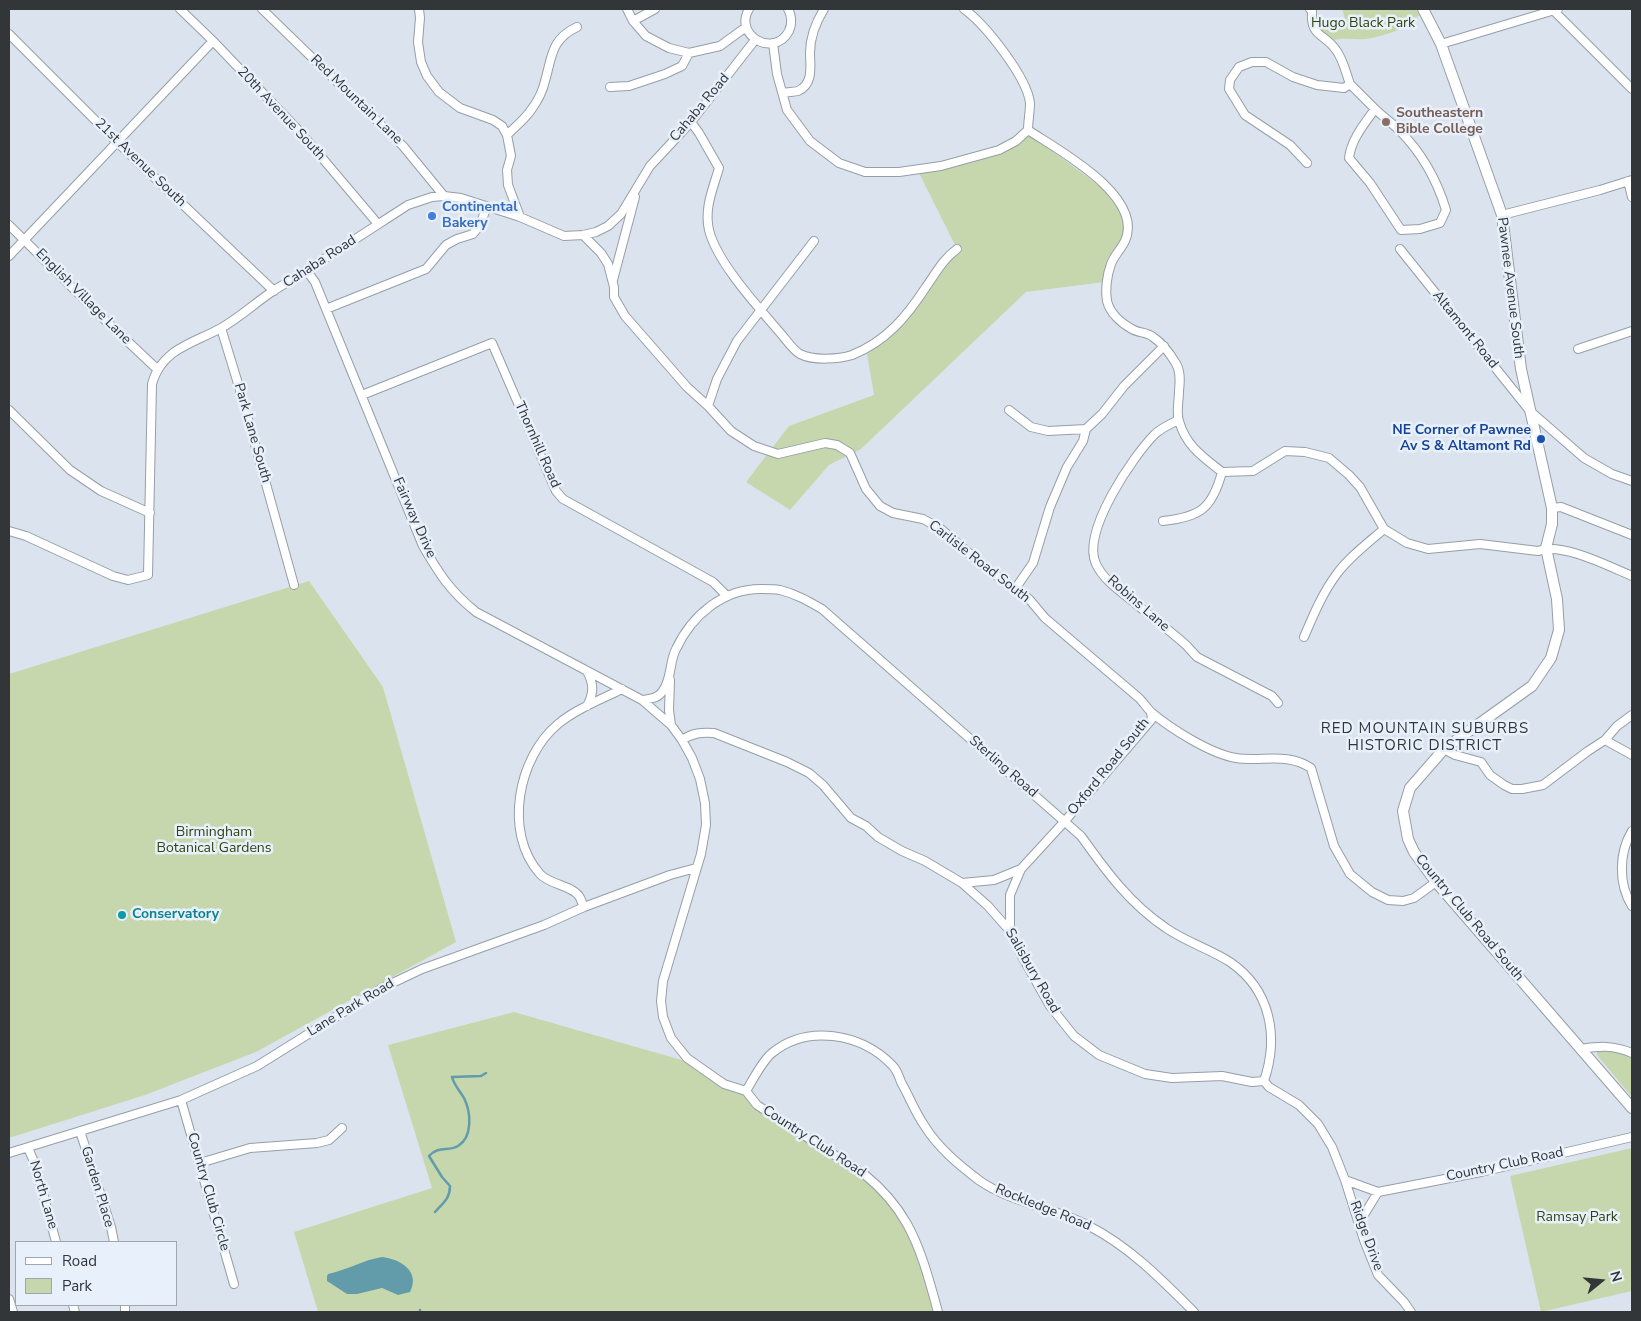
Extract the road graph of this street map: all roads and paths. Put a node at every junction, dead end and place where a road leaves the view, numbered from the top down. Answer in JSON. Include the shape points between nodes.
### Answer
{"nodes":[{"id":1,"x":180,"y":9,"type":"edge"},
{"id":2,"x":262,"y":9,"type":"edge"},
{"id":3,"x":419,"y":9,"type":"edge"},
{"id":4,"x":627,"y":9,"type":"edge"},
{"id":5,"x":655,"y":9,"type":"edge"},
{"id":6,"x":749,"y":9,"type":"edge"},
{"id":7,"x":788,"y":9,"type":"edge"},
{"id":8,"x":824,"y":9,"type":"edge"},
{"id":9,"x":964,"y":9,"type":"edge"},
{"id":10,"x":1423,"y":9,"type":"edge"},
{"id":11,"x":1554,"y":9,"type":"edge"},
{"id":12,"x":1311,"y":10,"type":"edge"},
{"id":13,"x":633,"y":21,"type":"junction"},
{"id":14,"x":577,"y":27,"type":"dead end"},
{"id":15,"x":746,"y":27,"type":"junction"},
{"id":16,"x":9,"y":34,"type":"edge"},
{"id":17,"x":755,"y":40,"type":"junction"},
{"id":18,"x":213,"y":41,"type":"junction"},
{"id":19,"x":773,"y":43,"type":"junction"},
{"id":20,"x":1441,"y":44,"type":"junction"},
{"id":21,"x":689,"y":53,"type":"junction"},
{"id":22,"x":1347,"y":86,"type":"junction"},
{"id":23,"x":610,"y":87,"type":"dead end"},
{"id":24,"x":1632,"y":89,"type":"edge"},
{"id":25,"x":783,"y":93,"type":"junction"},
{"id":26,"x":1374,"y":109,"type":"junction"},
{"id":27,"x":691,"y":122,"type":"junction"},
{"id":28,"x":1028,"y":130,"type":"junction"},
{"id":29,"x":507,"y":135,"type":"junction"},
{"id":30,"x":116,"y":141,"type":"junction"},
{"id":31,"x":1307,"y":164,"type":"dead end"},
{"id":32,"x":1630,"y":181,"type":"edge"},
{"id":33,"x":638,"y":185,"type":"junction"},
{"id":34,"x":444,"y":196,"type":"junction"},
{"id":35,"x":1632,"y":197,"type":"edge"},
{"id":36,"x":487,"y":206,"type":"junction"},
{"id":37,"x":1502,"y":215,"type":"junction"},
{"id":38,"x":520,"y":217,"type":"junction"},
{"id":39,"x":9,"y":224,"type":"edge"},
{"id":40,"x":378,"y":224,"type":"junction"},
{"id":41,"x":583,"y":236,"type":"junction"},
{"id":42,"x":24,"y":240,"type":"junction"},
{"id":43,"x":814,"y":241,"type":"dead end"},
{"id":44,"x":957,"y":249,"type":"dead end"},
{"id":45,"x":1400,"y":249,"type":"dead end"},
{"id":46,"x":9,"y":256,"type":"edge"},
{"id":47,"x":307,"y":271,"type":"junction"},
{"id":48,"x":612,"y":281,"type":"junction"},
{"id":49,"x":274,"y":291,"type":"junction"},
{"id":50,"x":326,"y":309,"type":"junction"},
{"id":51,"x":761,"y":310,"type":"junction"},
{"id":52,"x":221,"y":328,"type":"junction"},
{"id":53,"x":1632,"y":331,"type":"edge"},
{"id":54,"x":1164,"y":346,"type":"junction"},
{"id":55,"x":1578,"y":349,"type":"dead end"},
{"id":56,"x":157,"y":369,"type":"junction"},
{"id":57,"x":362,"y":395,"type":"junction"},
{"id":58,"x":708,"y":406,"type":"junction"},
{"id":59,"x":9,"y":410,"type":"edge"},
{"id":60,"x":1009,"y":410,"type":"dead end"},
{"id":61,"x":1530,"y":410,"type":"junction"},
{"id":62,"x":1178,"y":420,"type":"junction"},
{"id":63,"x":1086,"y":428,"type":"junction"},
{"id":64,"x":1222,"y":472,"type":"junction"},
{"id":65,"x":1632,"y":481,"type":"edge"},
{"id":66,"x":1552,"y":508,"type":"junction"},
{"id":67,"x":150,"y":513,"type":"junction"},
{"id":68,"x":1163,"y":521,"type":"dead end"},
{"id":69,"x":1384,"y":529,"type":"junction"},
{"id":70,"x":9,"y":531,"type":"edge"},
{"id":71,"x":1632,"y":535,"type":"edge"},
{"id":72,"x":1546,"y":548,"type":"junction"},
{"id":73,"x":1632,"y":576,"type":"edge"},
{"id":74,"x":294,"y":585,"type":"dead end"},
{"id":75,"x":1015,"y":589,"type":"junction"},
{"id":76,"x":727,"y":596,"type":"junction"},
{"id":77,"x":1304,"y":637,"type":"dead end"},
{"id":78,"x":670,"y":670,"type":"junction"},
{"id":79,"x":587,"y":671,"type":"junction"},
{"id":80,"x":622,"y":689,"type":"junction"},
{"id":81,"x":642,"y":700,"type":"junction"},
{"id":82,"x":1278,"y":704,"type":"dead end"},
{"id":83,"x":587,"y":706,"type":"junction"},
{"id":84,"x":1151,"y":712,"type":"junction"},
{"id":85,"x":1632,"y":716,"type":"edge"},
{"id":86,"x":671,"y":725,"type":"junction"},
{"id":87,"x":682,"y":740,"type":"junction"},
{"id":88,"x":1605,"y":740,"type":"junction"},
{"id":89,"x":1444,"y":749,"type":"junction"},
{"id":90,"x":1632,"y":755,"type":"edge"},
{"id":91,"x":1065,"y":821,"type":"junction"},
{"id":92,"x":1632,"y":831,"type":"edge"},
{"id":93,"x":696,"y":868,"type":"junction"},
{"id":94,"x":1021,"y":869,"type":"junction"},
{"id":95,"x":1436,"y":882,"type":"junction"},
{"id":96,"x":962,"y":883,"type":"junction"},
{"id":97,"x":1632,"y":906,"type":"edge"},
{"id":98,"x":584,"y":907,"type":"junction"},
{"id":99,"x":1010,"y":931,"type":"junction"},
{"id":100,"x":1580,"y":1048,"type":"junction"},
{"id":101,"x":1632,"y":1053,"type":"edge"},
{"id":102,"x":1264,"y":1081,"type":"junction"},
{"id":103,"x":746,"y":1091,"type":"junction"},
{"id":104,"x":181,"y":1100,"type":"junction"},
{"id":105,"x":1632,"y":1108,"type":"edge"},
{"id":106,"x":342,"y":1128,"type":"dead end"},
{"id":107,"x":80,"y":1131,"type":"junction"},
{"id":108,"x":1632,"y":1137,"type":"edge"},
{"id":109,"x":28,"y":1148,"type":"junction"},
{"id":110,"x":9,"y":1153,"type":"edge"},
{"id":111,"x":200,"y":1163,"type":"junction"},
{"id":112,"x":1345,"y":1180,"type":"junction"},
{"id":113,"x":1378,"y":1192,"type":"junction"},
{"id":114,"x":1359,"y":1223,"type":"junction"},
{"id":115,"x":56,"y":1241,"type":"edge"},
{"id":116,"x":114,"y":1241,"type":"edge"},
{"id":117,"x":234,"y":1284,"type":"dead end"},
{"id":118,"x":9,"y":1299,"type":"edge"},
{"id":119,"x":13,"y":1312,"type":"edge"},
{"id":120,"x":938,"y":1312,"type":"edge"},
{"id":121,"x":1194,"y":1312,"type":"edge"},
{"id":122,"x":1411,"y":1312,"type":"edge"}],
"edges":[{"from":1,"to":18,"type":"street","name":"20th Avenue South"},
{"from":2,"to":34,"type":"street","name":"Red Mountain Lane","via":[[403,146]]},
{"from":3,"to":29,"type":"street","via":[[418,42],[427,76],[439,92],[460,108],[493,120]]},
{"from":4,"to":13,"type":"street"},
{"from":5,"to":13,"type":"street"},
{"from":6,"to":15,"type":"street"},
{"from":7,"to":19,"type":"street","via":[[791,27],[782,39]]},
{"from":8,"to":25,"type":"street","via":[[815,25],[810,52],[811,75],[799,90]]},
{"from":9,"to":28,"type":"street","via":[[988,32],[1022,80],[1030,102]]},
{"from":10,"to":20,"type":"main road","name":"Pawnee Avenue South"},
{"from":11,"to":20,"type":"street"},
{"from":11,"to":24,"type":"street"},
{"from":12,"to":22,"type":"street","via":[[1316,32],[1336,49]]},
{"from":13,"to":21,"type":"street","via":[[646,36],[668,48]]},
{"from":14,"to":29,"type":"street","via":[[566,32],[557,44],[545,84],[531,110]]},
{"from":15,"to":17,"type":"street"},
{"from":15,"to":21,"type":"street","via":[[720,46]]},
{"from":16,"to":30,"type":"street","name":"21st Avenue South"},
{"from":17,"to":19,"type":"street"},
{"from":17,"to":27,"type":"street","name":"Cahaba Road"},
{"from":18,"to":30,"type":"street"},
{"from":18,"to":40,"type":"street","name":"20th Avenue South","via":[[301,132]]},
{"from":19,"to":25,"type":"street"},
{"from":20,"to":37,"type":"main road","name":"Pawnee Avenue South"},
{"from":21,"to":23,"type":"street","via":[[682,66],[665,74],[629,86]]},
{"from":22,"to":26,"type":"street"},
{"from":22,"to":31,"type":"street","via":[[1318,86],[1266,62],[1252,62],[1239,67],[1230,80],[1229,89],[1245,115],[1290,145]]},
{"from":25,"to":28,"type":"street","via":[[787,110],[810,141],[839,163],[866,172],[899,172],[941,166],[999,150]]},
{"from":26,"to":26,"type":"street","via":[[1399,130],[1439,188],[1446,210],[1440,224],[1401,230],[1350,158],[1350,148]]},
{"from":27,"to":33,"type":"street","name":"Cahaba Road","via":[[650,166]]},
{"from":27,"to":51,"type":"street","via":[[719,168],[708,204],[712,241]]},
{"from":28,"to":54,"type":"street","via":[[1079,163],[1124,207],[1127,232],[1111,264],[1106,289],[1108,302],[1113,314],[1132,329],[1151,335]]},
{"from":29,"to":38,"type":"street","via":[[511,156],[507,170],[508,185]]},
{"from":30,"to":42,"type":"street"},
{"from":30,"to":49,"type":"street","name":"21st Avenue South"},
{"from":32,"to":35,"type":"street"},
{"from":32,"to":37,"type":"street"},
{"from":33,"to":41,"type":"street","name":"Cahaba Road","via":[[621,214],[608,226]]},
{"from":33,"to":48,"type":"street"},
{"from":34,"to":36,"type":"street","name":"Cahaba Road"},
{"from":34,"to":40,"type":"street","name":"Cahaba Road","via":[[408,205]]},
{"from":36,"to":38,"type":"street","name":"Cahaba Road"},
{"from":36,"to":50,"type":"street","via":[[473,234],[446,245],[426,269]]},
{"from":37,"to":61,"type":"main road","name":"Pawnee Avenue South","via":[[1521,369]]},
{"from":38,"to":41,"type":"street","name":"Cahaba Road","via":[[564,236]]},
{"from":39,"to":42,"type":"street","name":"English Village Lane"},
{"from":40,"to":47,"type":"street","name":"Cahaba Road"},
{"from":41,"to":48,"type":"street","name":"Carlisle Road South","via":[[601,253]]},
{"from":42,"to":46,"type":"street"},
{"from":42,"to":56,"type":"street","name":"English Village Lane"},
{"from":43,"to":51,"type":"street"},
{"from":44,"to":51,"type":"street","via":[[946,257],[908,314],[886,336],[851,355],[822,359],[799,354]]},
{"from":45,"to":61,"type":"street","name":"Altamont Road"},
{"from":47,"to":49,"type":"street","name":"Cahaba Road"},
{"from":47,"to":50,"type":"street","name":"Fairway Drive"},
{"from":48,"to":58,"type":"street","name":"Carlisle Road South","via":[[614,297],[625,316],[687,387]]},
{"from":49,"to":52,"type":"street","name":"Cahaba Road"},
{"from":50,"to":57,"type":"street","name":"Fairway Drive"},
{"from":51,"to":58,"type":"street","via":[[734,347],[717,379]]},
{"from":52,"to":56,"type":"street","name":"Cahaba Road","via":[[173,353]]},
{"from":52,"to":74,"type":"street","name":"Park Lane South"},
{"from":53,"to":55,"type":"street"},
{"from":54,"to":62,"type":"street","via":[[1177,365],[1180,379]]},
{"from":54,"to":63,"type":"street"},
{"from":56,"to":67,"type":"street","via":[[152,384]]},
{"from":57,"to":76,"type":"street","name":"Thornhill Road","via":[[492,343],[556,491],[563,499],[713,582]]},
{"from":57,"to":79,"type":"street","name":"Fairway Drive","via":[[423,546],[447,585],[476,612]]},
{"from":58,"to":75,"type":"street","name":"Carlisle Road South","via":[[731,431],[754,446],[778,454],[825,443],[837,445],[850,453],[866,489],[880,506],[893,513],[923,519],[941,529]]},
{"from":59,"to":67,"type":"street","via":[[70,470],[101,491]]},
{"from":60,"to":63,"type":"street","via":[[1031,427],[1048,431]]},
{"from":61,"to":65,"type":"street","name":"Altamont Road","via":[[1584,458]]},
{"from":61,"to":66,"type":"main road","name":"Pawnee Avenue South"},
{"from":62,"to":64,"type":"street","via":[[1190,446]]},
{"from":62,"to":82,"type":"street","name":"Robins Lane","via":[[1157,432],[1132,462],[1111,496],[1095,533],[1096,563],[1107,580],[1197,657],[1272,696]]},
{"from":63,"to":75,"type":"street","via":[[1083,441],[1067,467],[1050,507],[1033,563]]},
{"from":64,"to":68,"type":"street","via":[[1210,503],[1196,514]]},
{"from":64,"to":69,"type":"street","via":[[1253,471],[1285,451],[1329,458],[1360,488]]},
{"from":66,"to":71,"type":"street","via":[[1561,507]]},
{"from":66,"to":72,"type":"main road","name":"Pawnee Avenue South"},
{"from":67,"to":70,"type":"street","via":[[148,575],[128,580]]},
{"from":69,"to":72,"type":"street","via":[[1407,543],[1428,548],[1480,544]]},
{"from":69,"to":77,"type":"street","via":[[1336,574]]},
{"from":72,"to":73,"type":"street","via":[[1562,549]]},
{"from":72,"to":89,"type":"main road","name":"Country Club Road South","via":[[1558,606],[1559,630],[1551,658],[1532,686]]},
{"from":75,"to":84,"type":"street","name":"Carlisle Road South"},
{"from":76,"to":78,"type":"street","name":"Sterling Road","via":[[698,615],[684,632],[674,651]]},
{"from":76,"to":91,"type":"street","name":"Sterling Road","via":[[752,589],[778,589],[801,596],[822,609]]},
{"from":78,"to":81,"type":"street","name":"Sterling Road","via":[[662,692]]},
{"from":78,"to":86,"type":"street","name":"Sterling Road"},
{"from":79,"to":80,"type":"street","name":"Fairway Drive"},
{"from":79,"to":83,"type":"street","via":[[593,688]]},
{"from":80,"to":81,"type":"street","name":"Fairway Drive"},
{"from":80,"to":83,"type":"street"},
{"from":81,"to":86,"type":"street","name":"Fairway Drive"},
{"from":83,"to":98,"type":"street","via":[[545,736],[535,752],[519,799],[519,822],[531,861],[541,875],[580,896]]},
{"from":84,"to":91,"type":"street","name":"Oxford Road South","via":[[1152,719]]},
{"from":84,"to":95,"type":"street","name":"Carlisle Road South","via":[[1202,747],[1235,758],[1290,759],[1311,768],[1334,846],[1350,874],[1372,892],[1388,900],[1402,901],[1414,898]]},
{"from":85,"to":88,"type":"street"},
{"from":86,"to":87,"type":"street","name":"Fairway Drive"},
{"from":87,"to":93,"type":"street","name":"Country Club Road","via":[[700,779],[705,803],[706,825]]},
{"from":87,"to":96,"type":"street","name":"Salisbury Road","via":[[690,734],[714,733],[809,773],[824,785],[851,818],[878,837]]},
{"from":88,"to":89,"type":"street","via":[[1543,785],[1522,789],[1504,785],[1490,775],[1481,762]]},
{"from":88,"to":90,"type":"street"},
{"from":89,"to":95,"type":"main road","name":"Country Club Road South","via":[[1410,788],[1403,811],[1414,852]]},
{"from":91,"to":94,"type":"street","name":"Oxford Road South"},
{"from":91,"to":102,"type":"street","name":"Sterling Road","via":[[1081,836],[1133,903],[1166,929],[1230,962],[1257,989],[1268,1010],[1272,1041],[1270,1065]]},
{"from":92,"to":97,"type":"street","via":[[1621,864],[1624,888]]},
{"from":93,"to":98,"type":"street","name":"Lane Park Road"},
{"from":93,"to":103,"type":"street","name":"Country Club Road","via":[[663,981],[663,1017],[671,1038],[687,1058],[724,1084]]},
{"from":94,"to":96,"type":"street","via":[[994,880]]},
{"from":94,"to":99,"type":"street","via":[[1010,895]]},
{"from":95,"to":100,"type":"main road","name":"Country Club Road South"},
{"from":96,"to":99,"type":"street","name":"Salisbury Road"},
{"from":98,"to":104,"type":"street","name":"Lane Park Road","via":[[544,925],[422,968],[382,988],[257,1066]]},
{"from":99,"to":102,"type":"street","name":"Salisbury Road","via":[[1050,1006],[1074,1036],[1098,1056],[1145,1074],[1172,1078],[1222,1076]]},
{"from":100,"to":101,"type":"street","via":[[1601,1046]]},
{"from":100,"to":105,"type":"main road","name":"Country Club Road South"},
{"from":102,"to":112,"type":"street","via":[[1299,1105],[1318,1124],[1332,1147]]},
{"from":103,"to":120,"type":"street","name":"Country Club Road","via":[[757,1105],[864,1174],[880,1188],[907,1223],[928,1275]]},
{"from":103,"to":121,"type":"street","name":"Rockledge Road","via":[[770,1054],[790,1041],[811,1035],[830,1036],[873,1049],[893,1066],[924,1126],[949,1157],[999,1191],[1088,1225],[1112,1239],[1148,1266]]},
{"from":104,"to":107,"type":"street","name":"Lane Park Road"},
{"from":104,"to":111,"type":"street","name":"Country Club Circle"},
{"from":106,"to":111,"type":"street","via":[[329,1140],[317,1143],[250,1148]]},
{"from":107,"to":109,"type":"street","name":"Lane Park Road"},
{"from":107,"to":116,"type":"street","name":"Garden Place"},
{"from":108,"to":113,"type":"street","name":"Country Club Road"},
{"from":109,"to":110,"type":"street","name":"Lane Park Road"},
{"from":109,"to":115,"type":"street","name":"North Lane"},
{"from":111,"to":117,"type":"street","name":"Country Club Circle"},
{"from":112,"to":113,"type":"street"},
{"from":112,"to":114,"type":"street","name":"Ridge Drive"},
{"from":113,"to":114,"type":"street"},
{"from":114,"to":122,"type":"street","name":"Ridge Drive","via":[[1378,1275]]},
{"from":118,"to":119,"type":"street"}]}
